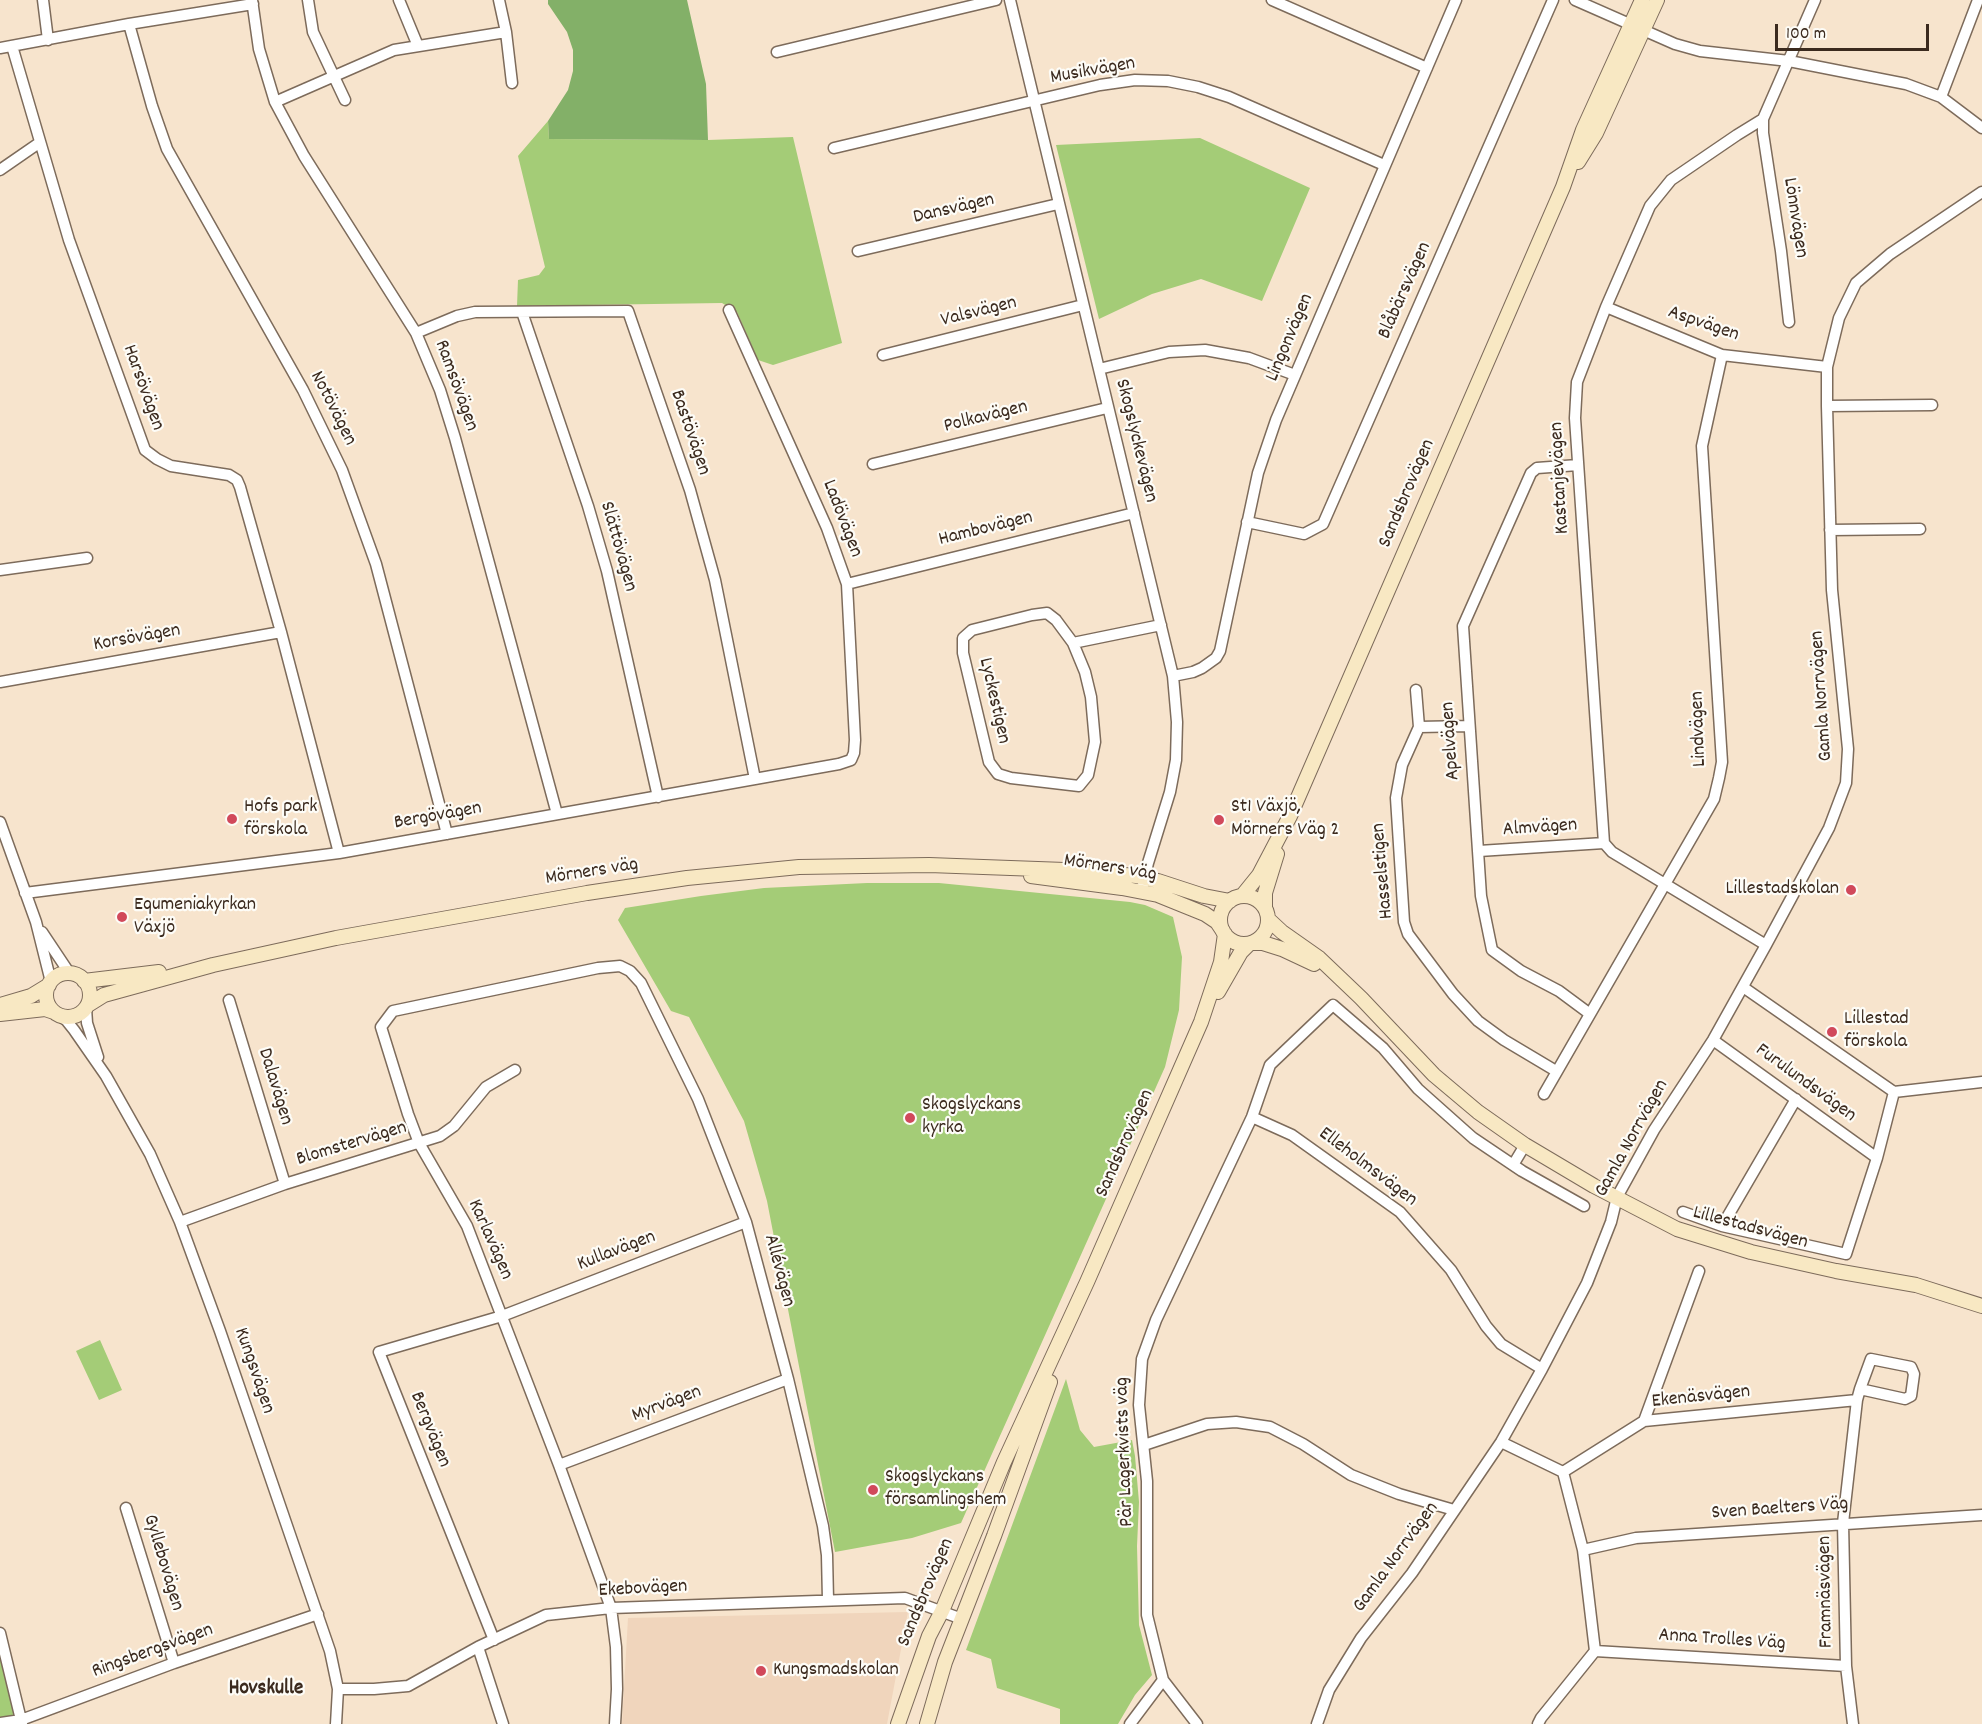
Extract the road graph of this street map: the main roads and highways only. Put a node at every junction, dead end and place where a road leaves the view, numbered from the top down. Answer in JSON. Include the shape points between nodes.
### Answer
{"nodes":[{"id":1,"x":1642,"y":0,"type":"edge"},
{"id":2,"x":1657,"y":0,"type":"edge"},
{"id":3,"x":1563,"y":187,"type":"junction"},
{"id":4,"x":1290,"y":816,"type":"junction"},
{"id":5,"x":1143,"y":885,"type":"junction"},
{"id":6,"x":1236,"y":898,"type":"junction"},
{"id":7,"x":1266,"y":913,"type":"junction"},
{"id":8,"x":1224,"y":932,"type":"junction"},
{"id":9,"x":1250,"y":943,"type":"junction"},
{"id":10,"x":213,"y":966,"type":"junction"},
{"id":11,"x":1339,"y":977,"type":"junction"},
{"id":12,"x":84,"y":981,"type":"junction"},
{"id":13,"x":50,"y":983,"type":"junction"},
{"id":14,"x":0,"y":1005,"type":"edge"},
{"id":15,"x":87,"y":1006,"type":"junction"},
{"id":16,"x":0,"y":1014,"type":"edge"},
{"id":17,"x":57,"y":1014,"type":"junction"},
{"id":18,"x":1201,"y":1022,"type":"junction"},
{"id":19,"x":1087,"y":1282,"type":"junction"},
{"id":20,"x":1982,"y":1306,"type":"edge"},
{"id":21,"x":898,"y":1724,"type":"edge"},
{"id":22,"x":927,"y":1724,"type":"edge"}],
"edges":[{"from":1,"to":3,"type":"main road","name":"Sandsbrovägen","via":[[1583,130]]},
{"from":2,"to":3,"type":"main road","name":"Sandsbrovägen","via":[[1596,133]]},
{"from":3,"to":4,"type":"main road","name":"Sandsbrovägen"},
{"from":4,"to":6,"type":"main road","name":"Sandsbrovägen","via":[[1250,888]]},
{"from":4,"to":7,"type":"main road","name":"Sandsbrovägen","via":[[1269,877]]},
{"from":5,"to":6,"type":"main road","name":"Mörners väg"},
{"from":5,"to":8,"type":"main road","name":"Mörners väg","via":[[1199,911]]},
{"from":5,"to":10,"type":"main road","name":"Mörners väg","via":[[1065,870],[929,865],[799,867],[687,878],[534,902],[336,938]]},
{"from":6,"to":7,"type":"main road","via":[[1254,898]]},
{"from":6,"to":8,"type":"main road","via":[[1222,913]]},
{"from":7,"to":9,"type":"main road","via":[[1265,932]]},
{"from":7,"to":11,"type":"main road","name":"Lillestadsvägen","via":[[1287,936]]},
{"from":8,"to":9,"type":"main road","via":[[1234,942]]},
{"from":8,"to":18,"type":"main road","name":"Sandsbrovägen","via":[[1221,962]]},
{"from":9,"to":11,"type":"main road","name":"Lillestadsvägen","via":[[1289,952]]},
{"from":9,"to":18,"type":"main road","name":"Sandsbrovägen"},
{"from":10,"to":12,"type":"main road","name":"Mörners väg"},
{"from":10,"to":15,"type":"main road","name":"Mörners väg","via":[[104,995]]},
{"from":11,"to":20,"type":"main road","name":"Lillestadsvägen","via":[[1434,1075],[1478,1112],[1525,1145],[1677,1229],[1751,1252],[1916,1285]]},
{"from":12,"to":13,"type":"main road","via":[[70,974],[56,977]]},
{"from":12,"to":15,"type":"main road","via":[[89,990]]},
{"from":13,"to":14,"type":"main road","via":[[31,996]]},
{"from":13,"to":17,"type":"main road","via":[[46,999]]},
{"from":15,"to":17,"type":"main road","via":[[74,1016]]},
{"from":16,"to":17,"type":"main road","via":[[45,1009]]},
{"from":18,"to":19,"type":"main road","name":"Sandsbrovägen"},
{"from":19,"to":21,"type":"main road","name":"Sandsbrovägen","via":[[929,1636]]},
{"from":19,"to":22,"type":"main road","name":"Sandsbrovägen","via":[[945,1662]]}]}
